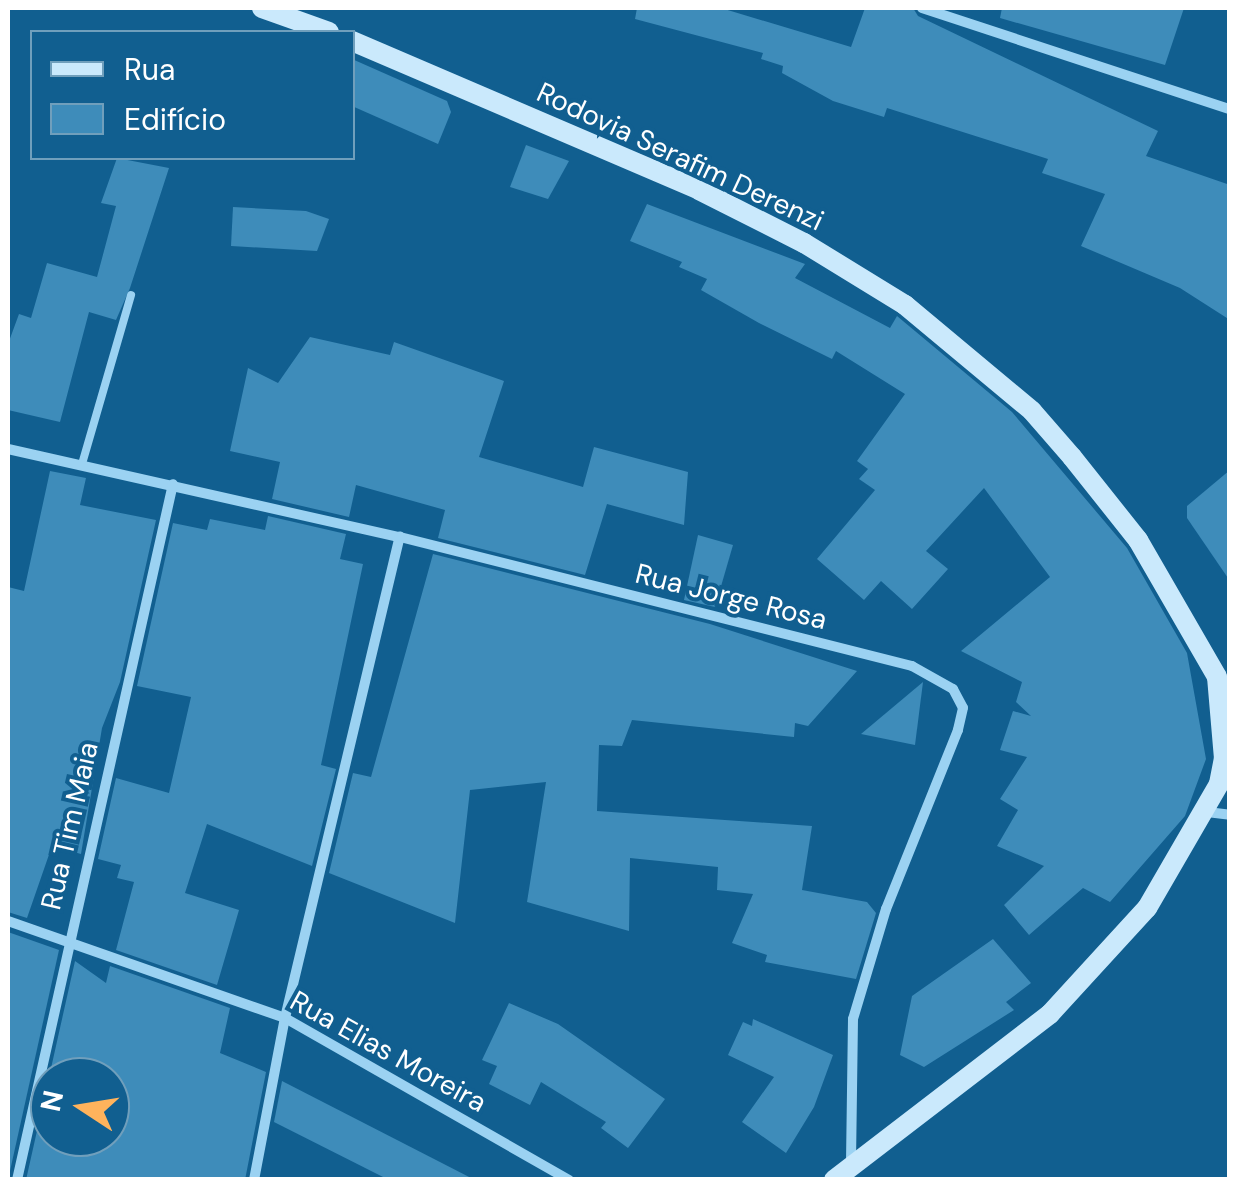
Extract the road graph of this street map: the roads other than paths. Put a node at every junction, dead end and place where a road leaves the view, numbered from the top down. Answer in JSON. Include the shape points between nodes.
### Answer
{"nodes":[{"id":1,"x":262,"y":8,"type":"edge"},
{"id":2,"x":922,"y":8,"type":"edge"},
{"id":3,"x":323,"y":30,"type":"edge"},
{"id":4,"x":355,"y":42,"type":"edge"},
{"id":5,"x":1230,"y":109,"type":"edge"},
{"id":6,"x":131,"y":295,"type":"dead end"},
{"id":7,"x":8,"y":448,"type":"edge"},
{"id":8,"x":82,"y":464,"type":"junction"},
{"id":9,"x":174,"y":484,"type":"junction"},
{"id":10,"x":400,"y":537,"type":"junction"},
{"id":11,"x":1207,"y":812,"type":"junction"},
{"id":12,"x":1230,"y":815,"type":"edge"},
{"id":13,"x":8,"y":921,"type":"edge"},
{"id":14,"x":67,"y":938,"type":"junction"},
{"id":15,"x":285,"y":1018,"type":"junction"},
{"id":16,"x":851,"y":1166,"type":"junction"},
{"id":17,"x":17,"y":1180,"type":"edge"},
{"id":18,"x":254,"y":1180,"type":"edge"},
{"id":19,"x":569,"y":1180,"type":"edge"},
{"id":20,"x":834,"y":1180,"type":"edge"}],
"edges":[{"from":1,"to":3,"type":"main road"},
{"from":2,"to":5,"type":"street"},
{"from":4,"to":11,"type":"main road","name":"Rodovia Serafim Derenzi","via":[[699,190],[804,243],[905,304],[1032,411],[1138,540],[1218,677],[1224,758]]},
{"from":6,"to":8,"type":"lane"},
{"from":7,"to":8,"type":"street","name":"Rua Jorge Rosa"},
{"from":8,"to":9,"type":"street","name":"Rua Jorge Rosa"},
{"from":9,"to":10,"type":"street","name":"Rua Jorge Rosa"},
{"from":9,"to":14,"type":"street","name":"Rua Tim Maia"},
{"from":10,"to":15,"type":"street"},
{"from":10,"to":16,"type":"street","name":"Rua Jorge Rosa","via":[[912,666],[952,689],[963,708],[958,730],[886,908],[853,1020]]},
{"from":11,"to":12,"type":"street"},
{"from":11,"to":16,"type":"main road","name":"Rodovia Serafim Derenzi","via":[[1147,908],[1050,1014]]},
{"from":13,"to":14,"type":"street","name":"Rua Elias Moreira"},
{"from":14,"to":15,"type":"street","name":"Rua Elias Moreira"},
{"from":14,"to":17,"type":"street","name":"Rua Tim Maia"},
{"from":15,"to":18,"type":"street"},
{"from":15,"to":19,"type":"street","name":"Rua Elias Moreira"},
{"from":16,"to":20,"type":"main road","name":"Rodovia Serafim Derenzi"}]}
